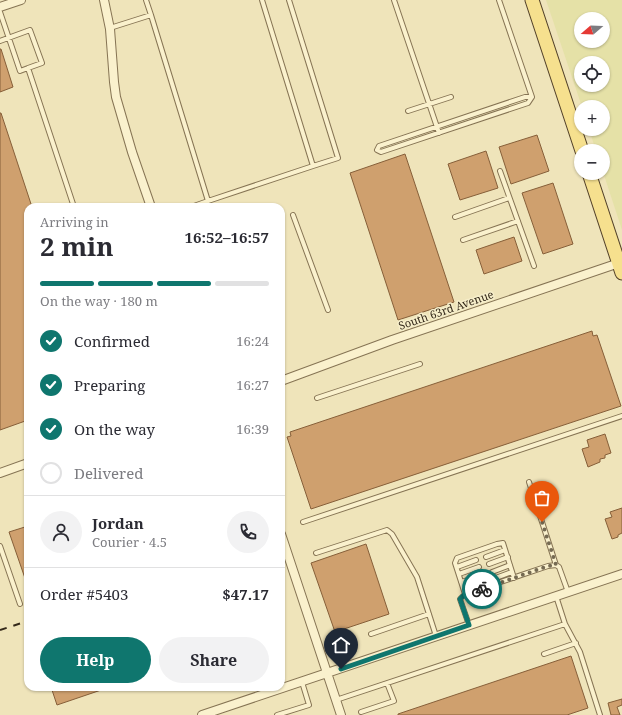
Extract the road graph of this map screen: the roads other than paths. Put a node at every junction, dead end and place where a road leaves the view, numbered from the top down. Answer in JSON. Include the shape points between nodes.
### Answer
{"nodes":[{"id":1,"x":20,"y":0,"type":"edge"},
{"id":2,"x":104,"y":0,"type":"edge"},
{"id":3,"x":146,"y":0,"type":"edge"},
{"id":4,"x":262,"y":0,"type":"edge"},
{"id":5,"x":289,"y":0,"type":"edge"},
{"id":6,"x":394,"y":0,"type":"edge"},
{"id":7,"x":500,"y":0,"type":"edge"},
{"id":8,"x":532,"y":0,"type":"edge"},
{"id":9,"x":0,"y":7,"type":"edge"},
{"id":10,"x":0,"y":12,"type":"edge"},
{"id":11,"x":151,"y":15,"type":"junction"},
{"id":12,"x":110,"y":28,"type":"junction"},
{"id":13,"x":9,"y":38,"type":"junction"},
{"id":14,"x":0,"y":41,"type":"edge"},
{"id":15,"x":28,"y":68,"type":"junction"},
{"id":16,"x":451,"y":97,"type":"dead end"},
{"id":17,"x":532,"y":97,"type":"junction"},
{"id":18,"x":429,"y":104,"type":"junction"},
{"id":19,"x":408,"y":112,"type":"dead end"},
{"id":20,"x":436,"y":126,"type":"junction"},
{"id":21,"x":439,"y":133,"type":"junction"},
{"id":22,"x":580,"y":144,"type":"edge"},
{"id":23,"x":313,"y":166,"type":"junction"},
{"id":24,"x":500,"y":170,"type":"dead end"},
{"id":25,"x":591,"y":180,"type":"edge"},
{"id":26,"x":509,"y":198,"type":"junction"},
{"id":27,"x":208,"y":201,"type":"junction"},
{"id":28,"x":73,"y":203,"type":"edge"},
{"id":29,"x":150,"y":203,"type":"edge"},
{"id":30,"x":202,"y":203,"type":"edge"},
{"id":31,"x":293,"y":216,"type":"dead end"},
{"id":32,"x":455,"y":217,"type":"dead end"},
{"id":33,"x":518,"y":221,"type":"junction"},
{"id":34,"x":463,"y":240,"type":"dead end"},
{"id":35,"x":620,"y":260,"type":"edge"},
{"id":36,"x":534,"y":266,"type":"dead end"},
{"id":37,"x":328,"y":310,"type":"dead end"},
{"id":38,"x":420,"y":364,"type":"dead end"},
{"id":39,"x":285,"y":380,"type":"edge"},
{"id":40,"x":317,"y":398,"type":"dead end"},
{"id":41,"x":622,"y":416,"type":"edge"},
{"id":42,"x":24,"y":464,"type":"edge"},
{"id":43,"x":0,"y":472,"type":"edge"},
{"id":44,"x":529,"y":482,"type":"dead end"},
{"id":45,"x":303,"y":522,"type":"dead end"},
{"id":46,"x":0,"y":546,"type":"edge"},
{"id":47,"x":285,"y":546,"type":"edge"},
{"id":48,"x":505,"y":550,"type":"junction"},
{"id":49,"x":316,"y":553,"type":"dead end"},
{"id":50,"x":486,"y":557,"type":"dead end"},
{"id":51,"x":508,"y":557,"type":"junction"},
{"id":52,"x":476,"y":560,"type":"dead end"},
{"id":53,"x":489,"y":564,"type":"dead end"},
{"id":54,"x":510,"y":565,"type":"junction"},
{"id":55,"x":556,"y":565,"type":"junction"},
{"id":56,"x":457,"y":567,"type":"junction"},
{"id":57,"x":479,"y":567,"type":"dead end"},
{"id":58,"x":492,"y":572,"type":"dead end"},
{"id":59,"x":512,"y":572,"type":"junction"},
{"id":60,"x":459,"y":574,"type":"junction"},
{"id":61,"x":622,"y":574,"type":"edge"},
{"id":62,"x":481,"y":576,"type":"dead end"},
{"id":63,"x":514,"y":578,"type":"junction"},
{"id":64,"x":493,"y":579,"type":"dead end"},
{"id":65,"x":461,"y":582,"type":"junction"},
{"id":66,"x":483,"y":582,"type":"dead end"},
{"id":67,"x":463,"y":588,"type":"junction"},
{"id":68,"x":568,"y":592,"type":"junction"},
{"id":69,"x":465,"y":594,"type":"junction"},
{"id":70,"x":556,"y":596,"type":"junction"},
{"id":71,"x":20,"y":604,"type":"dead end"},
{"id":72,"x":429,"y":614,"type":"junction"},
{"id":73,"x":565,"y":624,"type":"junction"},
{"id":74,"x":469,"y":625,"type":"junction"},
{"id":75,"x":371,"y":634,"type":"dead end"},
{"id":76,"x":436,"y":636,"type":"junction"},
{"id":77,"x":576,"y":643,"type":"junction"},
{"id":78,"x":544,"y":654,"type":"dead end"},
{"id":79,"x":328,"y":673,"type":"junction"},
{"id":80,"x":302,"y":682,"type":"junction"},
{"id":81,"x":387,"y":683,"type":"junction"},
{"id":82,"x":285,"y":688,"type":"edge"},
{"id":83,"x":275,"y":691,"type":"edge"},
{"id":84,"x":336,"y":700,"type":"junction"},
{"id":85,"x":361,"y":712,"type":"dead end"},
{"id":86,"x":203,"y":715,"type":"edge"},
{"id":87,"x":277,"y":715,"type":"edge"},
{"id":88,"x":341,"y":715,"type":"edge"},
{"id":89,"x":600,"y":715,"type":"edge"}],
"edges":[{"from":1,"to":9,"type":"street"},
{"from":2,"to":12,"type":"street"},
{"from":3,"to":11,"type":"lane"},
{"from":4,"to":23,"type":"lane"},
{"from":5,"to":23,"type":"lane","via":[[338,158]]},
{"from":6,"to":18,"type":"lane"},
{"from":7,"to":17,"type":"lane"},
{"from":8,"to":22,"type":"main road"},
{"from":10,"to":13,"type":"lane"},
{"from":11,"to":12,"type":"lane"},
{"from":11,"to":27,"type":"lane"},
{"from":12,"to":29,"type":"street","via":[[116,96]]},
{"from":13,"to":14,"type":"lane"},
{"from":13,"to":15,"type":"lane","via":[[20,71]]},
{"from":13,"to":15,"type":"lane","via":[[30,30],[42,63]]},
{"from":15,"to":28,"type":"lane"},
{"from":16,"to":18,"type":"lane"},
{"from":17,"to":20,"type":"lane","via":[[525,97]]},
{"from":17,"to":21,"type":"lane","via":[[528,103]]},
{"from":18,"to":19,"type":"lane"},
{"from":18,"to":20,"type":"lane"},
{"from":20,"to":21,"type":"lane"},
{"from":20,"to":21,"type":"lane","via":[[379,146],[377,150],[381,152]]},
{"from":23,"to":27,"type":"lane"},
{"from":24,"to":26,"type":"lane"},
{"from":25,"to":35,"type":"main road"},
{"from":26,"to":32,"type":"lane"},
{"from":26,"to":33,"type":"lane"},
{"from":27,"to":30,"type":"lane"},
{"from":31,"to":37,"type":"lane"},
{"from":33,"to":34,"type":"lane"},
{"from":33,"to":36,"type":"lane"},
{"from":35,"to":39,"type":"street","name":"South 63rd Avenue"},
{"from":38,"to":40,"type":"lane"},
{"from":41,"to":45,"type":"lane"},
{"from":42,"to":43,"type":"street"},
{"from":44,"to":55,"type":"lane"},
{"from":46,"to":71,"type":"lane"},
{"from":47,"to":79,"type":"street"},
{"from":48,"to":50,"type":"lane"},
{"from":48,"to":51,"type":"lane"},
{"from":48,"to":56,"type":"lane","via":[[503,543],[490,546],[457,558]]},
{"from":49,"to":72,"type":"lane","via":[[387,530],[392,534],[417,577]]},
{"from":51,"to":53,"type":"lane"},
{"from":51,"to":54,"type":"lane"},
{"from":52,"to":56,"type":"lane"},
{"from":54,"to":58,"type":"lane"},
{"from":54,"to":59,"type":"lane"},
{"from":55,"to":63,"type":"lane"},
{"from":55,"to":68,"type":"lane"},
{"from":56,"to":60,"type":"lane"},
{"from":57,"to":60,"type":"lane"},
{"from":59,"to":63,"type":"lane"},
{"from":59,"to":64,"type":"lane"},
{"from":60,"to":65,"type":"lane"},
{"from":61,"to":68,"type":"street"},
{"from":62,"to":65,"type":"lane"},
{"from":63,"to":69,"type":"lane"},
{"from":65,"to":67,"type":"lane"},
{"from":66,"to":67,"type":"lane"},
{"from":67,"to":69,"type":"lane"},
{"from":68,"to":70,"type":"street"},
{"from":69,"to":74,"type":"lane","via":[[460,599]]},
{"from":70,"to":73,"type":"lane"},
{"from":70,"to":74,"type":"street"},
{"from":72,"to":75,"type":"lane"},
{"from":72,"to":76,"type":"lane"},
{"from":73,"to":77,"type":"lane"},
{"from":73,"to":81,"type":"lane"},
{"from":74,"to":76,"type":"street"},
{"from":76,"to":79,"type":"street"},
{"from":77,"to":78,"type":"lane"},
{"from":77,"to":89,"type":"lane"},
{"from":79,"to":80,"type":"street"},
{"from":79,"to":84,"type":"street"},
{"from":80,"to":82,"type":"street"},
{"from":80,"to":87,"type":"lane","via":[[309,704]]},
{"from":81,"to":84,"type":"lane"},
{"from":81,"to":85,"type":"lane","via":[[394,701]]},
{"from":83,"to":86,"type":"street"},
{"from":84,"to":88,"type":"street"}]}
